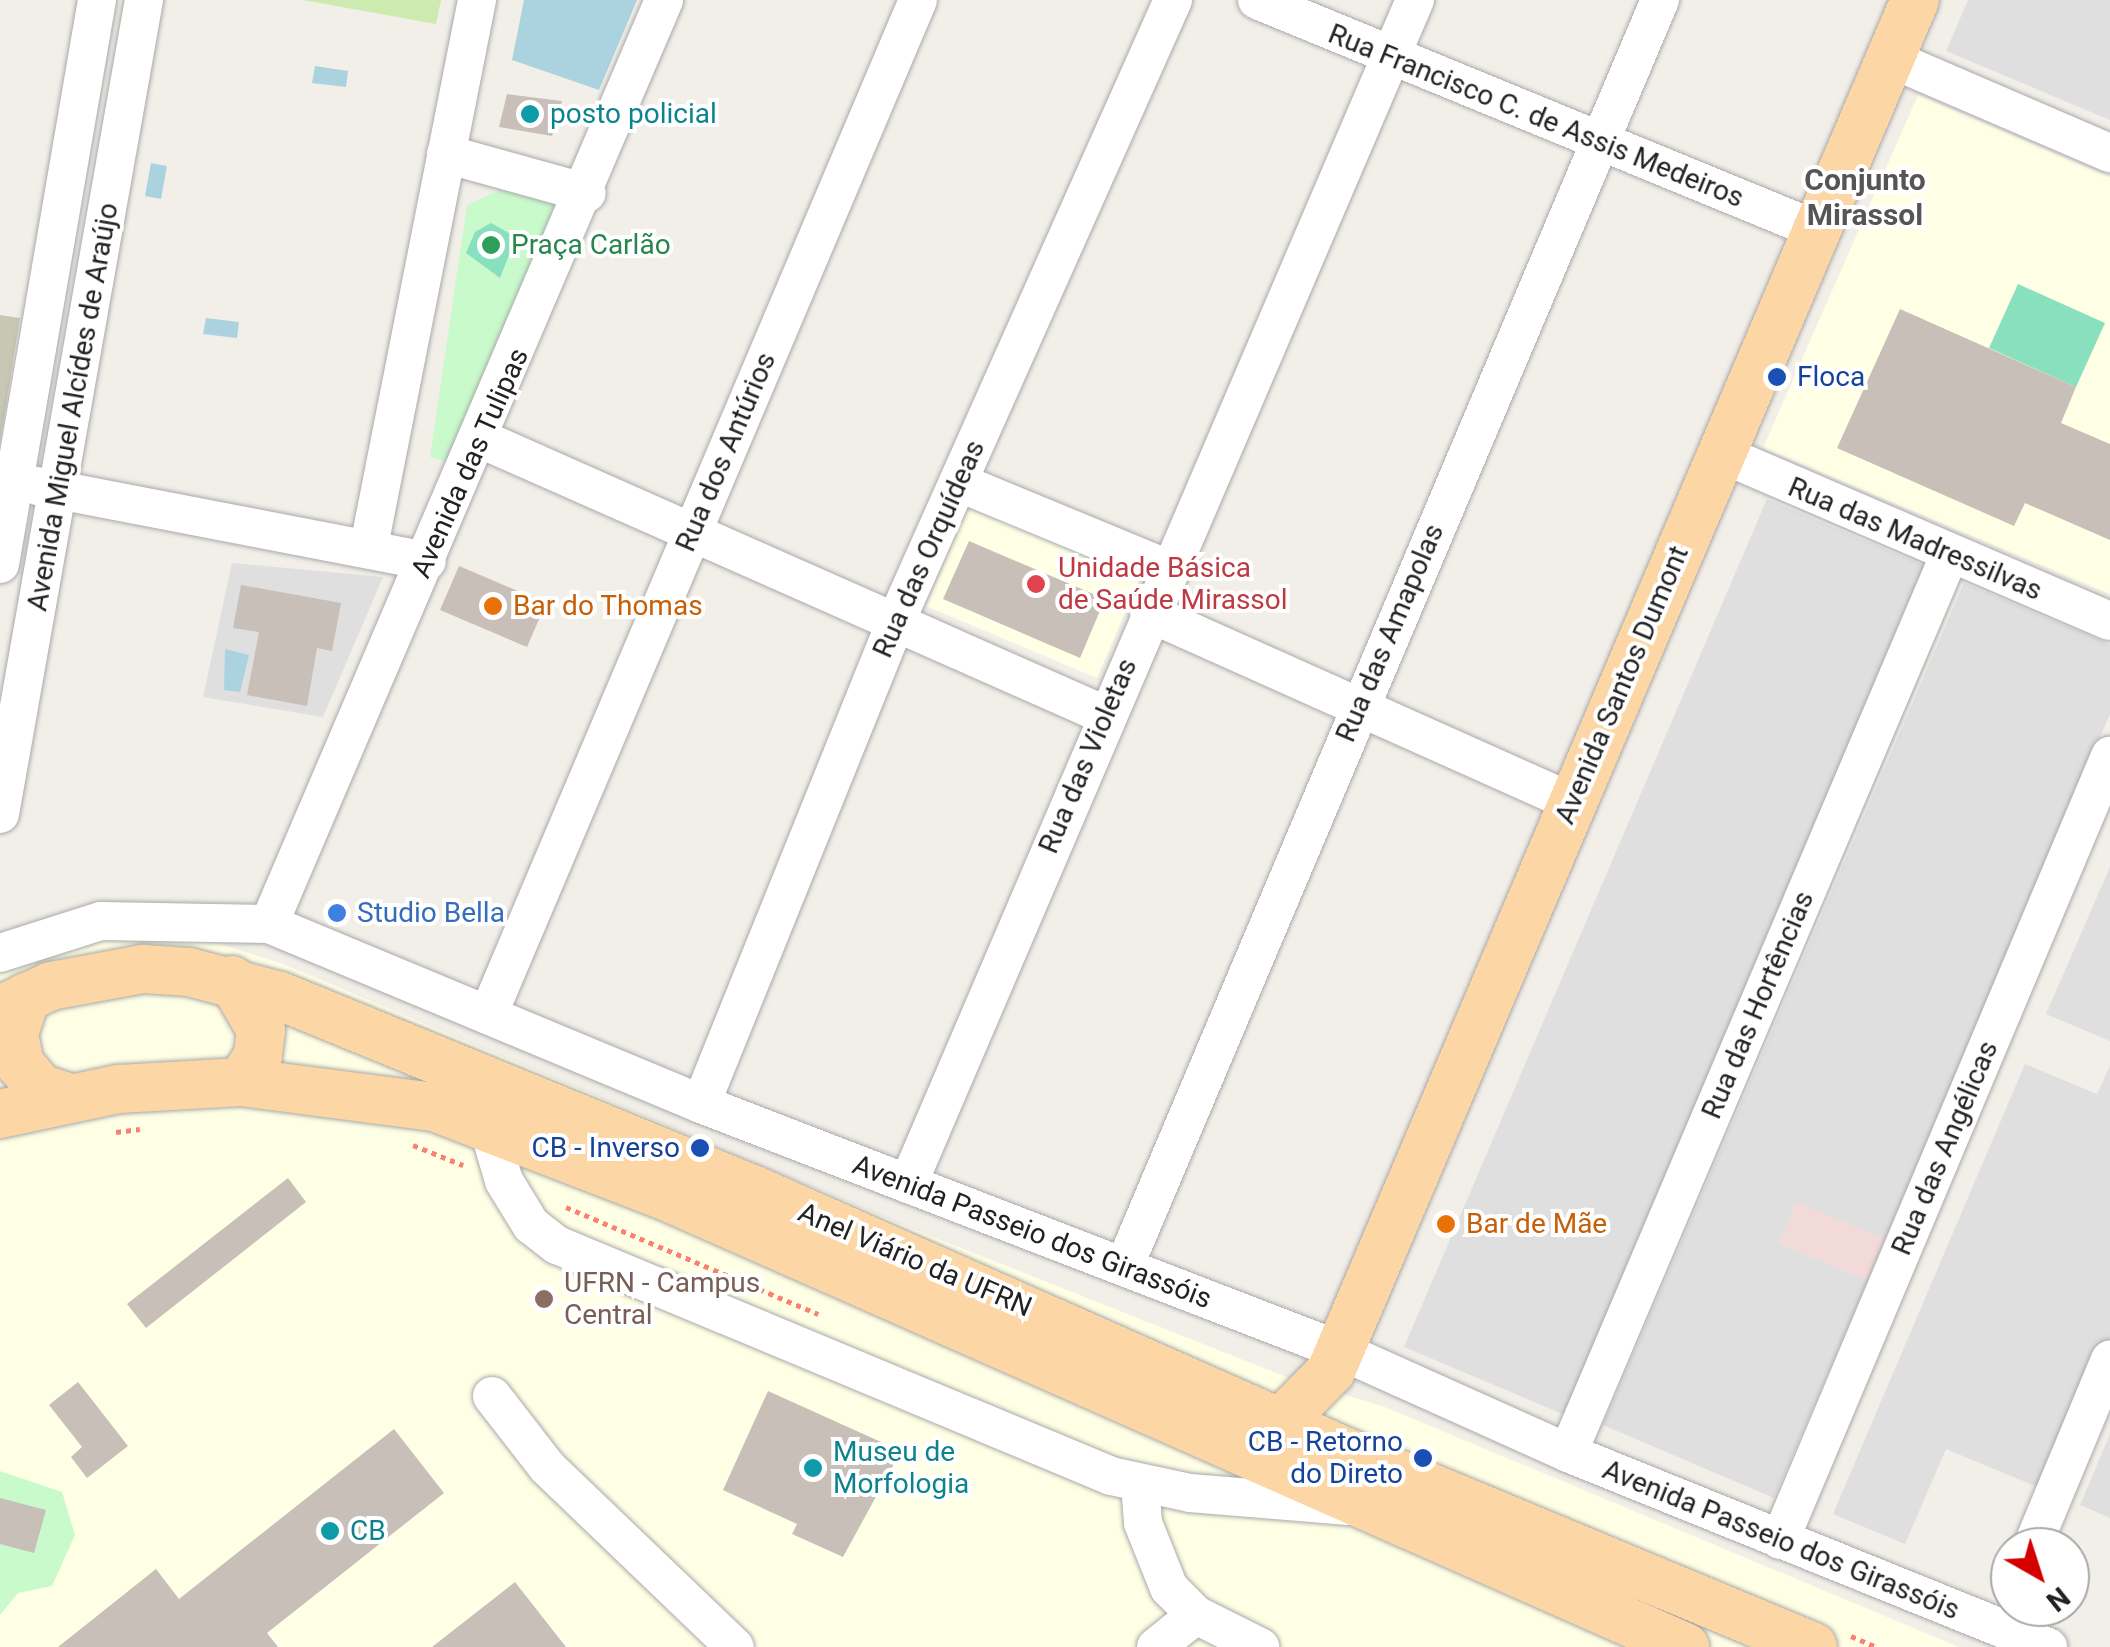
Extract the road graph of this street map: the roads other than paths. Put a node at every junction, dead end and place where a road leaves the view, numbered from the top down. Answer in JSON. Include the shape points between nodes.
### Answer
{"nodes":[{"id":1,"x":97,"y":0,"type":"edge"},
{"id":2,"x":144,"y":0,"type":"edge"},
{"id":3,"x":477,"y":0,"type":"edge"},
{"id":4,"x":664,"y":0,"type":"edge"},
{"id":5,"x":918,"y":0,"type":"edge"},
{"id":6,"x":1173,"y":0,"type":"edge"},
{"id":7,"x":1257,"y":0,"type":"edge"},
{"id":8,"x":1415,"y":0,"type":"edge"},
{"id":9,"x":1660,"y":0,"type":"edge"},
{"id":10,"x":1915,"y":0,"type":"edge"},
{"id":11,"x":1391,"y":57,"type":"junction"},
{"id":12,"x":1890,"y":58,"type":"junction"},
{"id":13,"x":1598,"y":144,"type":"junction"},
{"id":14,"x":2110,"y":153,"type":"edge"},
{"id":15,"x":446,"y":154,"type":"junction"},
{"id":16,"x":587,"y":193,"type":"junction"},
{"id":17,"x":1817,"y":230,"type":"junction"},
{"id":18,"x":481,"y":439,"type":"junction"},
{"id":19,"x":1722,"y":454,"type":"junction"},
{"id":20,"x":7,"y":481,"type":"edge"},
{"id":21,"x":958,"y":482,"type":"junction"},
{"id":22,"x":60,"y":489,"type":"junction"},
{"id":23,"x":692,"y":530,"type":"junction"},
{"id":24,"x":368,"y":546,"type":"junction"},
{"id":25,"x":1949,"y":556,"type":"junction"},
{"id":26,"x":427,"y":560,"type":"junction"},
{"id":27,"x":0,"y":564,"type":"edge"},
{"id":28,"x":1168,"y":569,"type":"junction"},
{"id":29,"x":1150,"y":613,"type":"junction"},
{"id":30,"x":896,"y":621,"type":"junction"},
{"id":31,"x":2110,"y":621,"type":"edge"},
{"id":32,"x":1359,"y":705,"type":"junction"},
{"id":33,"x":1104,"y":715,"type":"junction"},
{"id":34,"x":2110,"y":756,"type":"edge"},
{"id":35,"x":1571,"y":802,"type":"junction"},
{"id":36,"x":0,"y":814,"type":"edge"},
{"id":37,"x":2096,"y":828,"type":"edge"},
{"id":38,"x":270,"y":924,"type":"junction"},
{"id":39,"x":0,"y":953,"type":"edge"},
{"id":40,"x":232,"y":980,"type":"junction"},
{"id":41,"x":13,"y":1004,"type":"edge"},
{"id":42,"x":488,"y":1015,"type":"junction"},
{"id":43,"x":241,"y":1082,"type":"junction"},
{"id":44,"x":68,"y":1097,"type":"junction"},
{"id":45,"x":701,"y":1104,"type":"junction"},
{"id":46,"x":0,"y":1114,"type":"edge"},
{"id":47,"x":488,"y":1126,"type":"junction"},
{"id":48,"x":908,"y":1184,"type":"junction"},
{"id":49,"x":1124,"y":1267,"type":"junction"},
{"id":50,"x":2110,"y":1360,"type":"edge"},
{"id":51,"x":1335,"y":1361,"type":"junction"},
{"id":52,"x":492,"y":1396,"type":"dead end"},
{"id":53,"x":1281,"y":1422,"type":"junction"},
{"id":54,"x":1568,"y":1453,"type":"junction"},
{"id":55,"x":1367,"y":1460,"type":"junction"},
{"id":56,"x":1140,"y":1484,"type":"junction"},
{"id":57,"x":1372,"y":1508,"type":"junction"},
{"id":58,"x":2040,"y":1527,"type":"edge"},
{"id":59,"x":1780,"y":1540,"type":"junction"},
{"id":60,"x":1990,"y":1609,"type":"edge"},
{"id":61,"x":1196,"y":1615,"type":"junction"},
{"id":62,"x":2021,"y":1627,"type":"edge"},
{"id":63,"x":736,"y":1647,"type":"edge"},
{"id":64,"x":1156,"y":1647,"type":"edge"},
{"id":65,"x":1260,"y":1647,"type":"edge"},
{"id":66,"x":1685,"y":1647,"type":"edge"},
{"id":67,"x":1813,"y":1647,"type":"edge"},
{"id":68,"x":2048,"y":1647,"type":"edge"}],
"edges":[{"from":1,"to":20,"type":"street","name":"Avenida Miguel Alcídes de Araújo"},
{"from":2,"to":22,"type":"street","name":"Avenida Miguel Alcídes de Araújo"},
{"from":3,"to":15,"type":"street"},
{"from":4,"to":16,"type":"street","name":"Avenida das Tulipas"},
{"from":5,"to":23,"type":"street","name":"Rua dos Antúrios"},
{"from":6,"to":21,"type":"street","name":"Rua das Orquídeas"},
{"from":7,"to":11,"type":"street","name":"Rua Francisco C. de Assis Medeiros"},
{"from":8,"to":11,"type":"street","name":"Rua das Violetas"},
{"from":9,"to":13,"type":"street","name":"Rua das Amapolas"},
{"from":10,"to":12,"type":"main road","name":"Avenida Santos Dumont"},
{"from":11,"to":13,"type":"street","name":"Rua Francisco C. de Assis Medeiros"},
{"from":11,"to":28,"type":"street","name":"Rua das Violetas"},
{"from":12,"to":14,"type":"street"},
{"from":12,"to":17,"type":"main road","name":"Avenida Santos Dumont"},
{"from":13,"to":17,"type":"street","name":"Rua Francisco C. de Assis Medeiros"},
{"from":13,"to":32,"type":"street","name":"Rua das Amapolas"},
{"from":15,"to":16,"type":"street"},
{"from":15,"to":24,"type":"street"},
{"from":16,"to":18,"type":"street","name":"Avenida das Tulipas"},
{"from":17,"to":19,"type":"main road","name":"Avenida Santos Dumont"},
{"from":18,"to":23,"type":"street"},
{"from":18,"to":26,"type":"street","name":"Avenida das Tulipas"},
{"from":19,"to":25,"type":"street","name":"Rua das Madressilvas"},
{"from":19,"to":35,"type":"main road","name":"Avenida Santos Dumont"},
{"from":20,"to":22,"type":"street"},
{"from":20,"to":27,"type":"street","name":"Avenida Miguel Alcídes de Araújo"},
{"from":21,"to":28,"type":"street"},
{"from":21,"to":30,"type":"street","name":"Rua das Orquídeas"},
{"from":22,"to":24,"type":"street"},
{"from":22,"to":36,"type":"street","name":"Avenida Miguel Alcídes de Araújo"},
{"from":23,"to":30,"type":"street"},
{"from":23,"to":42,"type":"street","name":"Rua dos Antúrios"},
{"from":24,"to":26,"type":"street"},
{"from":25,"to":31,"type":"street","name":"Rua das Madressilvas"},
{"from":25,"to":54,"type":"street","name":"Rua das Hortências"},
{"from":26,"to":38,"type":"street","name":"Avenida das Tulipas"},
{"from":28,"to":29,"type":"street","name":"Rua das Violetas"},
{"from":29,"to":32,"type":"street"},
{"from":29,"to":33,"type":"street","name":"Rua das Violetas"},
{"from":30,"to":33,"type":"street"},
{"from":30,"to":45,"type":"street","name":"Rua das Orquídeas"},
{"from":32,"to":35,"type":"street"},
{"from":32,"to":49,"type":"street","name":"Rua das Amapolas"},
{"from":33,"to":48,"type":"street","name":"Rua das Violetas"},
{"from":34,"to":37,"type":"street","name":"Rua das Angélicas"},
{"from":35,"to":51,"type":"main road","name":"Avenida Santos Dumont"},
{"from":37,"to":59,"type":"street","name":"Rua das Angélicas"},
{"from":38,"to":39,"type":"street","name":"Avenida Passeio dos Girassóis","via":[[100,921]]},
{"from":38,"to":42,"type":"street","name":"Avenida Passeio dos Girassóis"},
{"from":40,"to":41,"type":"main road","name":"Anel Viário da UFRN","via":[[96,973]]},
{"from":40,"to":43,"type":"main road","via":[[262,1030],[258,1056]]},
{"from":40,"to":53,"type":"main road","name":"Anel Viário da UFRN","via":[[759,1192]]},
{"from":41,"to":44,"type":"main road","via":[[20,1064],[40,1088]]},
{"from":42,"to":45,"type":"street","name":"Avenida Passeio dos Girassóis"},
{"from":43,"to":44,"type":"main road","name":"Anel Viário da UFRN"},
{"from":43,"to":47,"type":"main road","name":"Anel Viário da UFRN","via":[[368,1094]]},
{"from":44,"to":46,"type":"main road","name":"Anel Viário da UFRN"},
{"from":45,"to":48,"type":"street","name":"Avenida Passeio dos Girassóis"},
{"from":47,"to":56,"type":"street","via":[[504,1181],[532,1224],[557,1244]]},
{"from":47,"to":57,"type":"main road","name":"Anel Viário da UFRN","via":[[672,1198]]},
{"from":48,"to":49,"type":"street","name":"Avenida Passeio dos Girassóis"},
{"from":49,"to":51,"type":"street","name":"Avenida Passeio dos Girassóis"},
{"from":50,"to":58,"type":"street"},
{"from":51,"to":53,"type":"main road","name":"Avenida Santos Dumont"},
{"from":51,"to":54,"type":"street","name":"Avenida Passeio dos Girassóis"},
{"from":51,"to":55,"type":"main road"},
{"from":52,"to":63,"type":"street","via":[[547,1467]]},
{"from":53,"to":55,"type":"main road","name":"Anel Viário da UFRN"},
{"from":54,"to":59,"type":"street","name":"Avenida Passeio dos Girassóis"},
{"from":55,"to":67,"type":"main road","name":"Anel Viário da UFRN"},
{"from":56,"to":57,"type":"street"},
{"from":56,"to":61,"type":"street","via":[[1152,1555],[1169,1588]]},
{"from":57,"to":66,"type":"main road","name":"Anel Viário da UFRN"},
{"from":59,"to":60,"type":"street","name":"Avenida Passeio dos Girassóis"},
{"from":61,"to":64,"type":"street"},
{"from":61,"to":65,"type":"street"},
{"from":62,"to":68,"type":"street","name":"Avenida Passeio dos Girassóis"}]}
